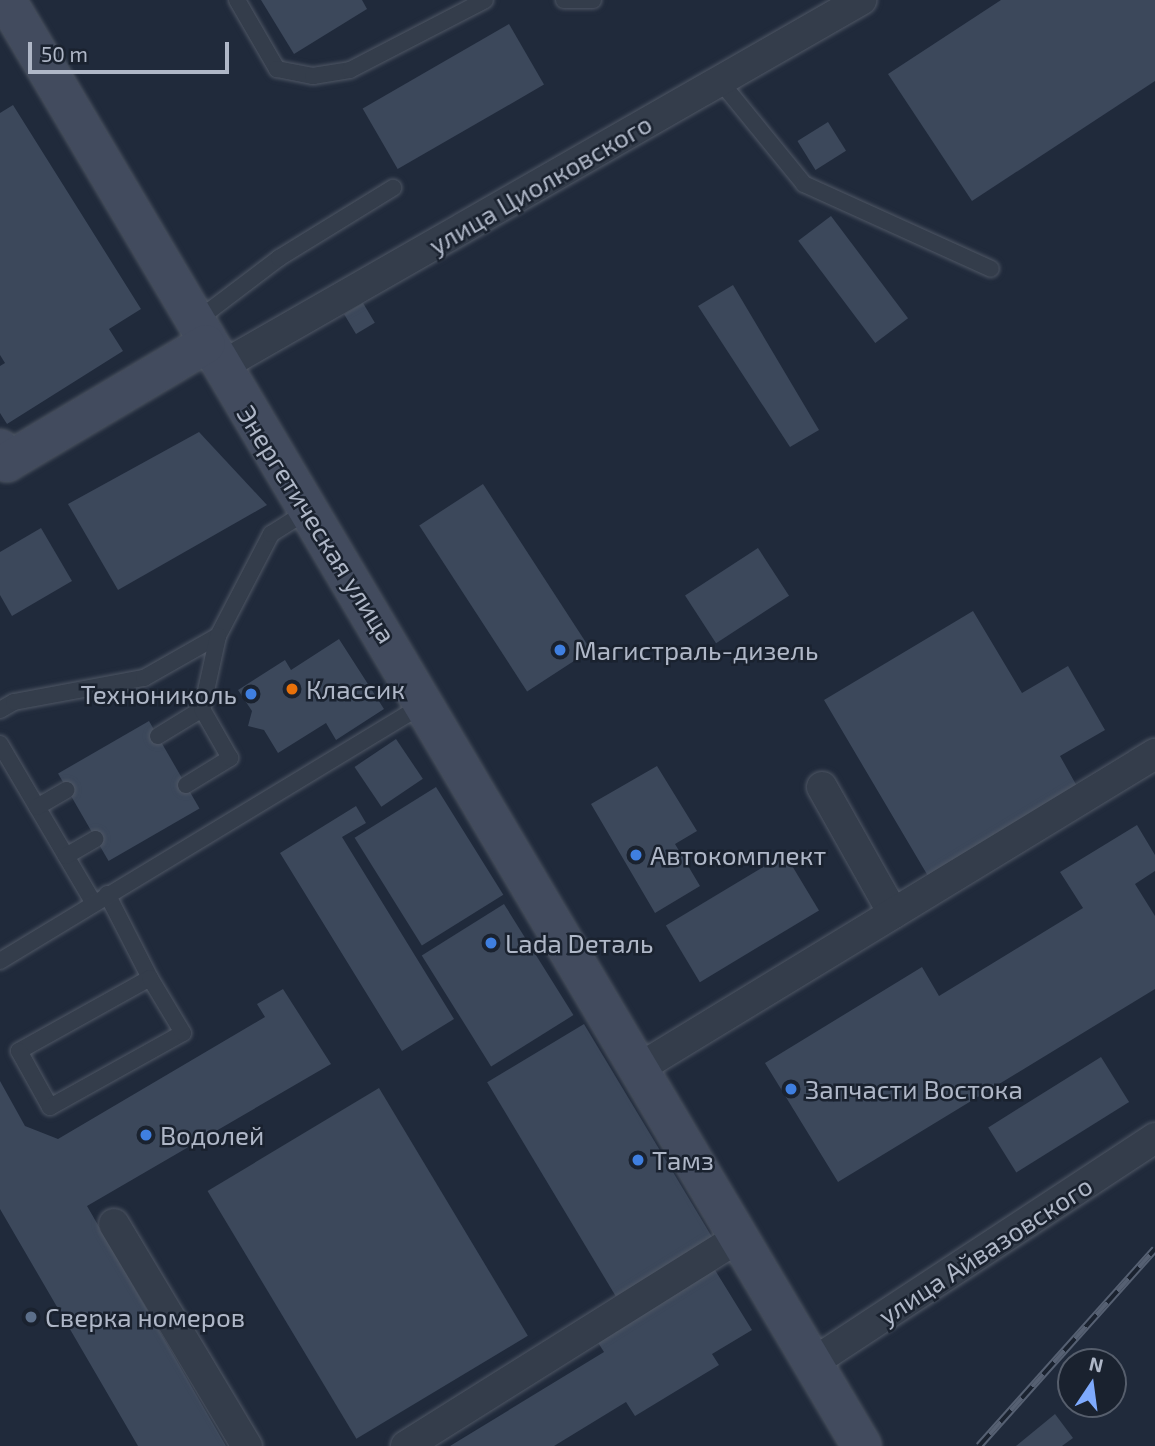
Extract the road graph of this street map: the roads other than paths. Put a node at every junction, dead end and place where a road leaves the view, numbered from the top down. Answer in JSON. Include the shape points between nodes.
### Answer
{"nodes":[{"id":1,"x":6,"y":0,"type":"edge"},
{"id":2,"x":237,"y":0,"type":"edge"},
{"id":3,"x":485,"y":0,"type":"edge"},
{"id":4,"x":564,"y":0,"type":"edge"},
{"id":5,"x":593,"y":0,"type":"edge"},
{"id":6,"x":860,"y":0,"type":"edge"},
{"id":7,"x":720,"y":81,"type":"junction"},
{"id":8,"x":393,"y":188,"type":"dead end"},
{"id":9,"x":991,"y":268,"type":"dead end"},
{"id":10,"x":207,"y":344,"type":"junction"},
{"id":11,"x":2,"y":459,"type":"edge"},
{"id":12,"x":311,"y":508,"type":"junction"},
{"id":13,"x":218,"y":636,"type":"junction"},
{"id":14,"x":426,"y":703,"type":"junction"},
{"id":15,"x":202,"y":709,"type":"junction"},
{"id":16,"x":0,"y":710,"type":"edge"},
{"id":17,"x":158,"y":736,"type":"dead end"},
{"id":18,"x":0,"y":744,"type":"edge"},
{"id":19,"x":1155,"y":754,"type":"edge"},
{"id":20,"x":186,"y":785,"type":"dead end"},
{"id":21,"x":822,"y":787,"type":"dead end"},
{"id":22,"x":67,"y":790,"type":"dead end"},
{"id":23,"x":37,"y":807,"type":"junction"},
{"id":24,"x":96,"y":839,"type":"dead end"},
{"id":25,"x":66,"y":856,"type":"junction"},
{"id":26,"x":100,"y":898,"type":"junction"},
{"id":27,"x":893,"y":913,"type":"junction"},
{"id":28,"x":0,"y":961,"type":"edge"},
{"id":29,"x":150,"y":978,"type":"junction"},
{"id":30,"x":641,"y":1067,"type":"junction"},
{"id":31,"x":1155,"y":1138,"type":"edge"},
{"id":32,"x":114,"y":1224,"type":"dead end"},
{"id":33,"x":741,"y":1236,"type":"junction"},
{"id":34,"x":814,"y":1362,"type":"junction"},
{"id":35,"x":247,"y":1446,"type":"edge"},
{"id":36,"x":406,"y":1446,"type":"edge"},
{"id":37,"x":862,"y":1446,"type":"edge"}],
"edges":[{"from":1,"to":10,"type":"street","name":"Энергетическая улица"},
{"from":2,"to":3,"type":"lane","via":[[277,69],[313,76],[350,69]]},
{"from":4,"to":5,"type":"lane"},
{"from":6,"to":7,"type":"street","name":"улица Циолковского"},
{"from":7,"to":9,"type":"lane","via":[[804,184]]},
{"from":7,"to":10,"type":"street","name":"улица Циолковского"},
{"from":8,"to":10,"type":"lane","via":[[279,258]]},
{"from":10,"to":11,"type":"street"},
{"from":10,"to":12,"type":"street","name":"Энергетическая улица"},
{"from":12,"to":13,"type":"lane","via":[[271,534]]},
{"from":12,"to":14,"type":"street","name":"Энергетическая улица"},
{"from":13,"to":15,"type":"lane"},
{"from":13,"to":16,"type":"lane","via":[[144,678],[14,702]]},
{"from":14,"to":26,"type":"lane"},
{"from":14,"to":30,"type":"street","name":"Энергетическая улица"},
{"from":15,"to":17,"type":"lane"},
{"from":15,"to":20,"type":"lane","via":[[230,758]]},
{"from":18,"to":23,"type":"lane"},
{"from":19,"to":27,"type":"street"},
{"from":21,"to":27,"type":"street"},
{"from":22,"to":23,"type":"lane"},
{"from":23,"to":25,"type":"lane"},
{"from":24,"to":25,"type":"lane"},
{"from":25,"to":26,"type":"lane"},
{"from":26,"to":28,"type":"lane"},
{"from":26,"to":29,"type":"lane"},
{"from":27,"to":30,"type":"street"},
{"from":29,"to":29,"type":"lane","via":[[19,1051],[50,1107],[183,1033]]},
{"from":30,"to":33,"type":"street","name":"Энергетическая улица"},
{"from":31,"to":34,"type":"street","name":"улица Айвазовского"},
{"from":32,"to":35,"type":"street"},
{"from":33,"to":34,"type":"street","name":"Энергетическая улица"},
{"from":33,"to":36,"type":"street"},
{"from":34,"to":37,"type":"street","name":"Энергетическая улица"}]}
